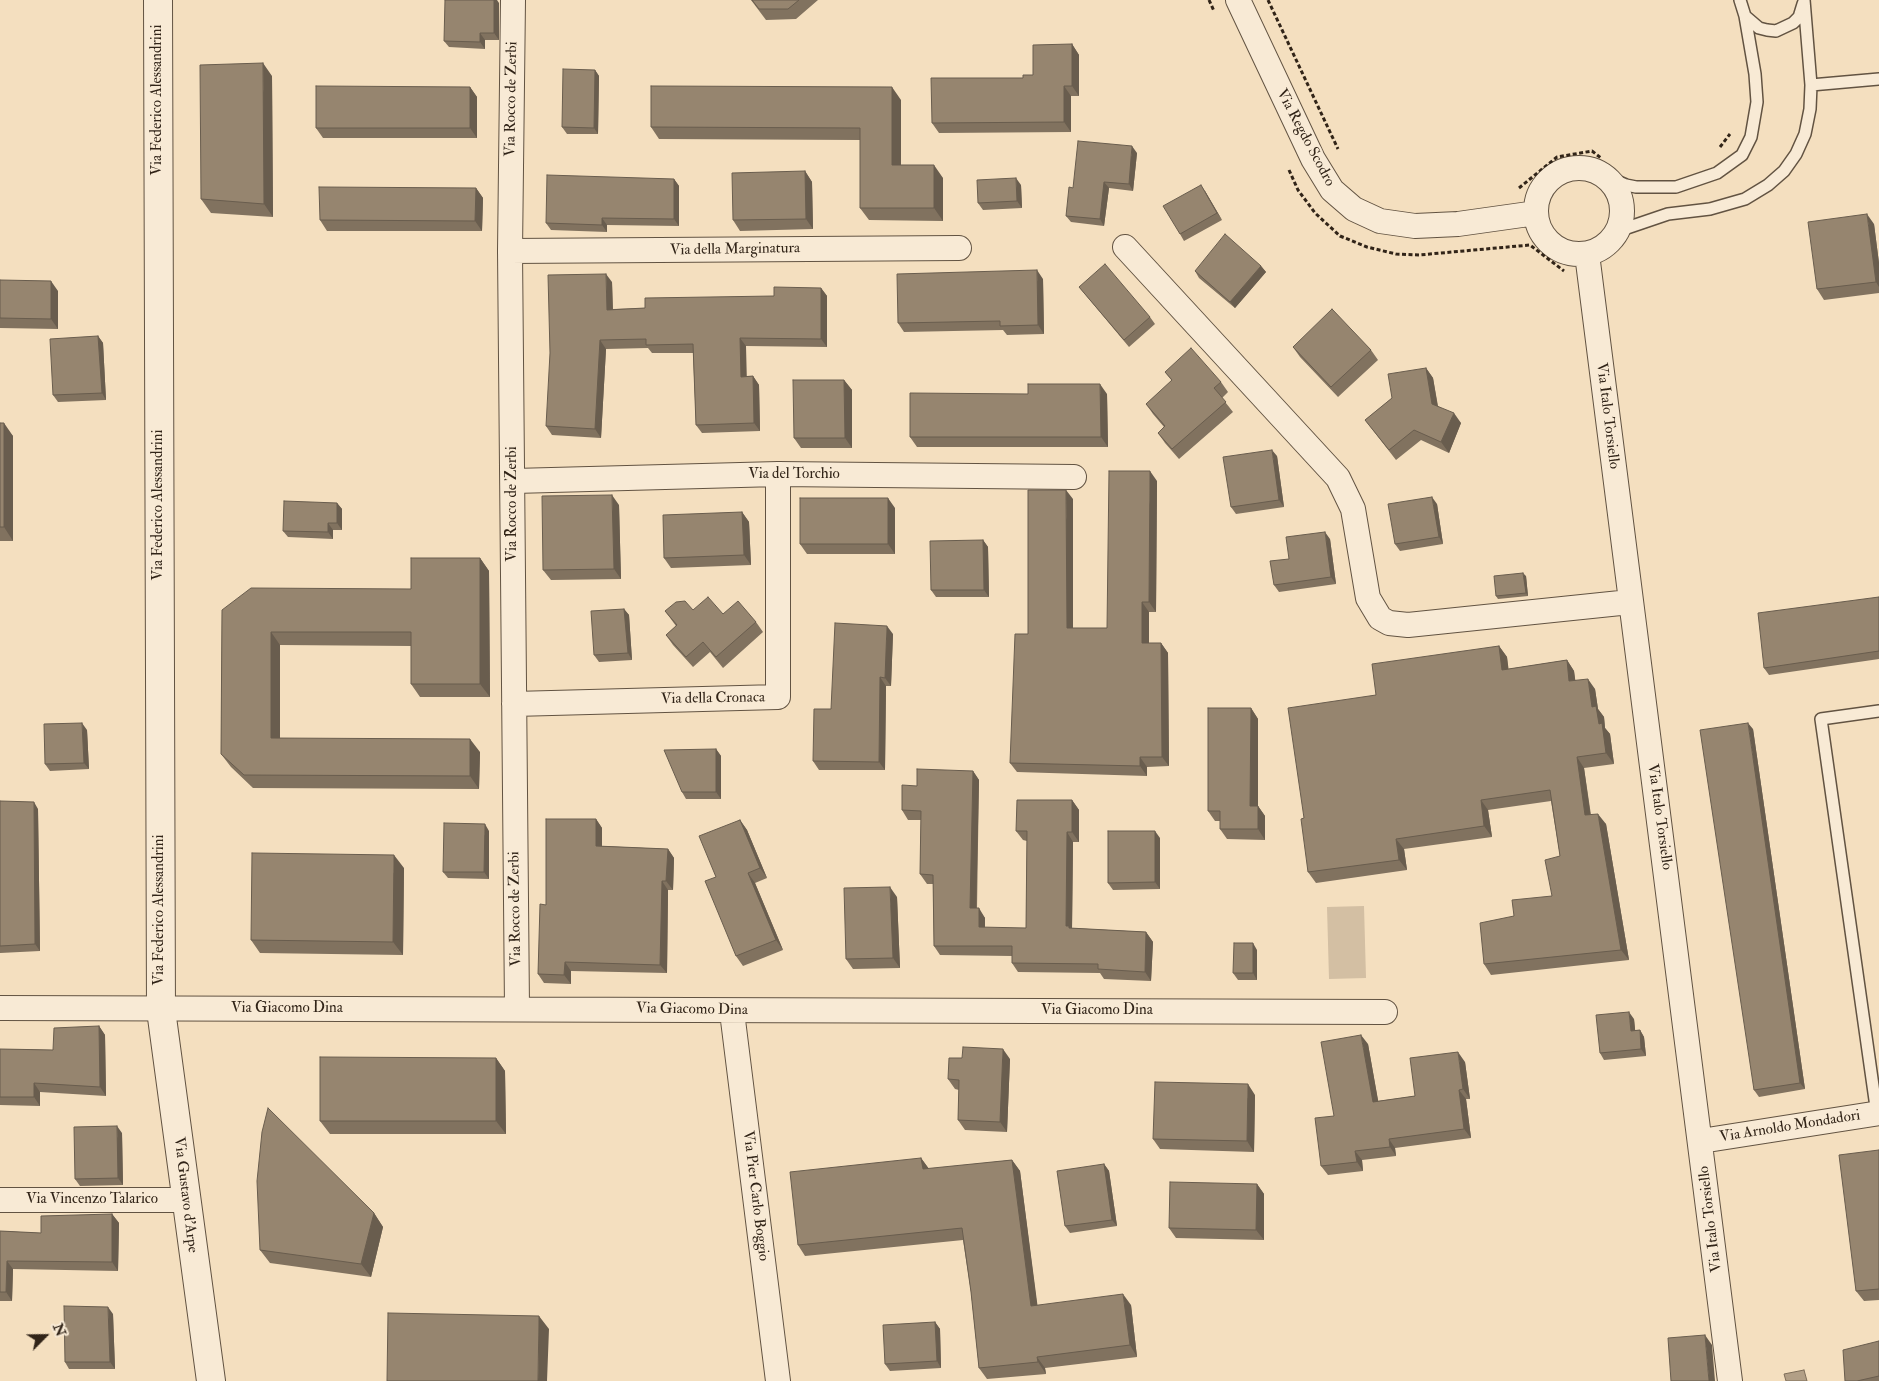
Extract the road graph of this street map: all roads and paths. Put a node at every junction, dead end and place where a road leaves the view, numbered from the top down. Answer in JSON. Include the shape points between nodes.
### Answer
{"nodes":[{"id":1,"x":158,"y":0,"type":"edge"},
{"id":2,"x":513,"y":0,"type":"edge"},
{"id":3,"x":1238,"y":0,"type":"edge"},
{"id":4,"x":1268,"y":0,"type":"edge"},
{"id":5,"x":1740,"y":0,"type":"edge"},
{"id":6,"x":1804,"y":0,"type":"edge"},
{"id":7,"x":1745,"y":16,"type":"junction"},
{"id":8,"x":1879,"y":79,"type":"edge"},
{"id":9,"x":1811,"y":85,"type":"junction"},
{"id":10,"x":1732,"y":128,"type":"dead end"},
{"id":11,"x":1716,"y":150,"type":"dead end"},
{"id":12,"x":1340,"y":153,"type":"dead end"},
{"id":13,"x":1605,"y":168,"type":"junction"},
{"id":14,"x":1514,"y":189,"type":"dead end"},
{"id":15,"x":1536,"y":213,"type":"junction"},
{"id":16,"x":1618,"y":231,"type":"junction"},
{"id":17,"x":1125,"y":247,"type":"dead end"},
{"id":18,"x":959,"y":248,"type":"dead end"},
{"id":19,"x":510,"y":252,"type":"junction"},
{"id":20,"x":1587,"y":254,"type":"junction"},
{"id":21,"x":778,"y":474,"type":"junction"},
{"id":22,"x":1074,"y":477,"type":"dead end"},
{"id":23,"x":514,"y":481,"type":"junction"},
{"id":24,"x":1630,"y":602,"type":"junction"},
{"id":25,"x":514,"y":704,"type":"junction"},
{"id":26,"x":1879,"y":711,"type":"edge"},
{"id":27,"x":0,"y":1008,"type":"edge"},
{"id":28,"x":517,"y":1008,"type":"junction"},
{"id":29,"x":161,"y":1010,"type":"junction"},
{"id":30,"x":732,"y":1012,"type":"junction"},
{"id":31,"x":1385,"y":1012,"type":"dead end"},
{"id":32,"x":1878,"y":1114,"type":"edge"},
{"id":33,"x":1701,"y":1141,"type":"junction"},
{"id":34,"x":0,"y":1200,"type":"edge"},
{"id":35,"x":185,"y":1200,"type":"junction"},
{"id":36,"x":211,"y":1381,"type":"edge"},
{"id":37,"x":778,"y":1381,"type":"edge"},
{"id":38,"x":1730,"y":1381,"type":"edge"}],
"edges":[{"from":1,"to":29,"type":"street","name":"Via Federico Alessandrini"},
{"from":2,"to":19,"type":"street","name":"Via Rocco de Zerbi"},
{"from":3,"to":15,"type":"street","name":"Via Regdo Scodro","via":[[1313,159],[1332,190],[1349,206],[1380,221],[1415,226],[1458,224]]},
{"from":4,"to":12,"type":"path"},
{"from":5,"to":7,"type":"lane"},
{"from":6,"to":7,"type":"lane","via":[[1799,17],[1776,31],[1758,28]]},
{"from":6,"to":9,"type":"lane"},
{"from":7,"to":13,"type":"lane","via":[[1757,102],[1751,137],[1742,155],[1716,173],[1676,187],[1636,187]]},
{"from":8,"to":9,"type":"lane"},
{"from":9,"to":16,"type":"lane","via":[[1805,134],[1784,171],[1768,185],[1745,200],[1727,206],[1668,214]]},
{"from":10,"to":11,"type":"path"},
{"from":13,"to":14,"type":"path","via":[[1592,151],[1557,157],[1522,188]]},
{"from":13,"to":15,"type":"street","via":[[1579,167],[1559,173],[1543,186],[1537,199]]},
{"from":13,"to":16,"type":"street","via":[[1623,207]]},
{"from":15,"to":20,"type":"street","via":[[1539,227],[1558,249],[1572,254]]},
{"from":16,"to":20,"type":"street","via":[[1610,242]]},
{"from":17,"to":24,"type":"street","via":[[1338,478],[1353,509],[1368,598],[1380,618],[1389,623],[1408,625]]},
{"from":18,"to":19,"type":"street","name":"Via della Marginatura"},
{"from":19,"to":23,"type":"street","name":"Via Rocco de Zerbi"},
{"from":20,"to":24,"type":"street","name":"Via Italo Torsiello"},
{"from":21,"to":22,"type":"street","name":"Via del Torchio"},
{"from":21,"to":23,"type":"street","name":"Via del Torchio"},
{"from":21,"to":25,"type":"street","name":"Via della Cronaca","via":[[778,697]]},
{"from":23,"to":25,"type":"street","name":"Via Rocco de Zerbi"},
{"from":24,"to":33,"type":"street","name":"Via Italo Torsiello"},
{"from":25,"to":28,"type":"street","name":"Via Rocco de Zerbi"},
{"from":26,"to":32,"type":"lane","via":[[1821,719]]},
{"from":27,"to":29,"type":"street","name":"Via Giacomo Dina"},
{"from":28,"to":29,"type":"street","name":"Via Giacomo Dina"},
{"from":28,"to":30,"type":"street","name":"Via Giacomo Dina"},
{"from":29,"to":35,"type":"street","name":"Via Gustavo d'Arpe"},
{"from":30,"to":31,"type":"street","name":"Via Giacomo Dina"},
{"from":30,"to":37,"type":"street","name":"Via Pier Carlo Boggio"},
{"from":32,"to":33,"type":"street","name":"Via Arnoldo Mondadori"},
{"from":33,"to":38,"type":"street","name":"Via Italo Torsiello"},
{"from":34,"to":35,"type":"street","name":"Via Vincenzo Talarico"},
{"from":35,"to":36,"type":"street","name":"Via Gustavo d'Arpe"}]}
